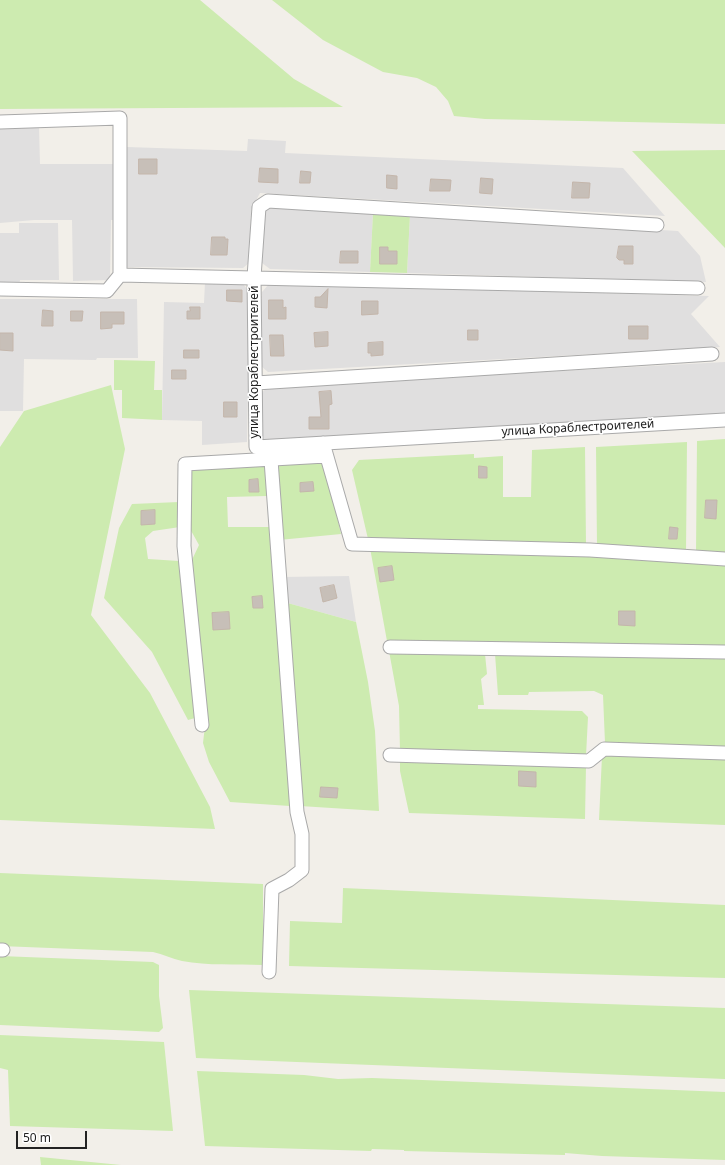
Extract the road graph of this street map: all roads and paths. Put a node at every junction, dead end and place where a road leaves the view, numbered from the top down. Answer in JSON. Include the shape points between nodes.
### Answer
{"nodes":[{"id":1,"x":0,"y":122,"type":"edge"},
{"id":2,"x":657,"y":225,"type":"dead end"},
{"id":3,"x":120,"y":275,"type":"junction"},
{"id":4,"x":254,"y":277,"type":"junction"},
{"id":5,"x":698,"y":288,"type":"dead end"},
{"id":6,"x":0,"y":289,"type":"edge"},
{"id":7,"x":712,"y":354,"type":"dead end"},
{"id":8,"x":256,"y":383,"type":"junction"},
{"id":9,"x":725,"y":420,"type":"edge"},
{"id":10,"x":323,"y":443,"type":"junction"},
{"id":11,"x":326,"y":456,"type":"junction"},
{"id":12,"x":271,"y":460,"type":"junction"},
{"id":13,"x":725,"y":559,"type":"edge"},
{"id":14,"x":390,"y":647,"type":"dead end"},
{"id":15,"x":725,"y":652,"type":"edge"},
{"id":16,"x":202,"y":725,"type":"dead end"},
{"id":17,"x":725,"y":753,"type":"edge"},
{"id":18,"x":390,"y":755,"type":"dead end"},
{"id":19,"x":270,"y":972,"type":"dead end"}],
"edges":[{"from":1,"to":3,"type":"street","via":[[120,118]]},
{"from":2,"to":4,"type":"street","name":"улица Кораблестроителей","via":[[268,201],[259,207]]},
{"from":3,"to":4,"type":"street"},
{"from":3,"to":6,"type":"street","via":[[107,291]]},
{"from":4,"to":5,"type":"street"},
{"from":4,"to":8,"type":"street","name":"улица Кораблестроителей"},
{"from":7,"to":8,"type":"street"},
{"from":8,"to":10,"type":"street","name":"улица Кораблестроителей","via":[[256,447]]},
{"from":9,"to":10,"type":"street","name":"улица Кораблестроителей"},
{"from":10,"to":11,"type":"street"},
{"from":11,"to":12,"type":"street"},
{"from":11,"to":13,"type":"street","via":[[352,544],[590,550]]},
{"from":12,"to":16,"type":"street","via":[[185,464],[184,546]]},
{"from":12,"to":19,"type":"street","via":[[297,812],[302,834],[302,870],[272,889]]},
{"from":14,"to":15,"type":"street"},
{"from":17,"to":18,"type":"street","via":[[604,749],[589,761]]}]}
